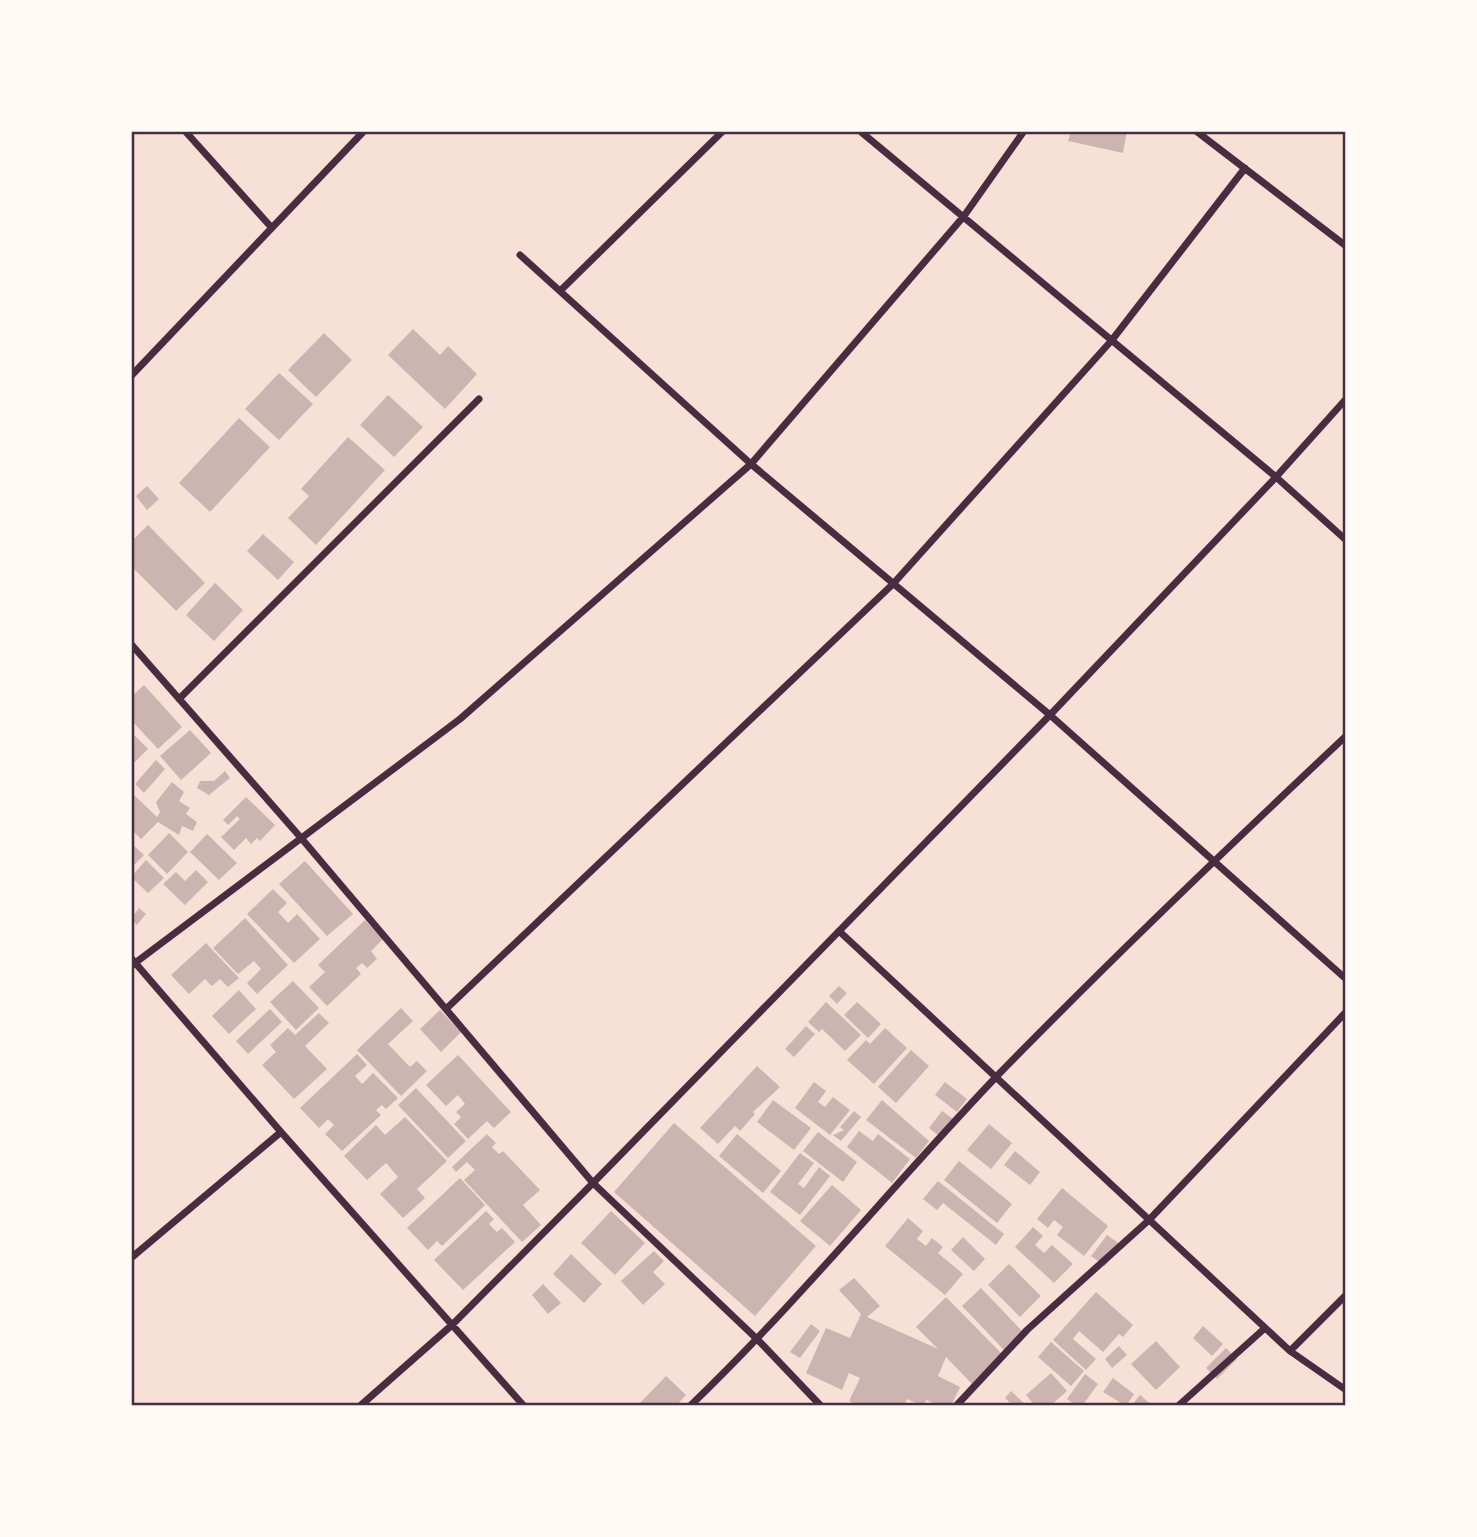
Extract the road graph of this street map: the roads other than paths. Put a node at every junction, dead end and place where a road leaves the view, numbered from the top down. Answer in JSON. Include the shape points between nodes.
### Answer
{"nodes":[{"id":1,"x":185,"y":131,"type":"edge"},
{"id":2,"x":364,"y":131,"type":"edge"},
{"id":3,"x":723,"y":131,"type":"edge"},
{"id":4,"x":860,"y":131,"type":"edge"},
{"id":5,"x":1024,"y":131,"type":"edge"},
{"id":6,"x":1196,"y":131,"type":"edge"},
{"id":7,"x":1245,"y":168,"type":"junction"},
{"id":8,"x":964,"y":216,"type":"junction"},
{"id":9,"x":272,"y":228,"type":"junction"},
{"id":10,"x":1346,"y":246,"type":"edge"},
{"id":11,"x":520,"y":255,"type":"dead end"},
{"id":12,"x":560,"y":291,"type":"junction"},
{"id":13,"x":1112,"y":340,"type":"junction"},
{"id":14,"x":131,"y":376,"type":"edge"},
{"id":15,"x":1346,"y":398,"type":"edge"},
{"id":16,"x":479,"y":399,"type":"dead end"},
{"id":17,"x":751,"y":464,"type":"junction"},
{"id":18,"x":1276,"y":477,"type":"junction"},
{"id":19,"x":1346,"y":540,"type":"edge"},
{"id":20,"x":893,"y":583,"type":"junction"},
{"id":21,"x":132,"y":645,"type":"edge"},
{"id":22,"x":179,"y":699,"type":"junction"},
{"id":23,"x":1050,"y":715,"type":"junction"},
{"id":24,"x":1346,"y":736,"type":"edge"},
{"id":25,"x":302,"y":839,"type":"junction"},
{"id":26,"x":1214,"y":860,"type":"junction"},
{"id":27,"x":839,"y":931,"type":"junction"},
{"id":28,"x":133,"y":962,"type":"edge"},
{"id":29,"x":1346,"y":979,"type":"edge"},
{"id":30,"x":446,"y":1009,"type":"junction"},
{"id":31,"x":1346,"y":1012,"type":"edge"},
{"id":32,"x":996,"y":1077,"type":"junction"},
{"id":33,"x":281,"y":1132,"type":"junction"},
{"id":34,"x":593,"y":1182,"type":"junction"},
{"id":35,"x":1149,"y":1220,"type":"junction"},
{"id":36,"x":131,"y":1258,"type":"edge"},
{"id":37,"x":1346,"y":1295,"type":"edge"},
{"id":38,"x":452,"y":1325,"type":"junction"},
{"id":39,"x":1265,"y":1328,"type":"junction"},
{"id":40,"x":758,"y":1340,"type":"junction"},
{"id":41,"x":1290,"y":1351,"type":"junction"},
{"id":42,"x":1346,"y":1390,"type":"edge"},
{"id":43,"x":360,"y":1406,"type":"edge"},
{"id":44,"x":524,"y":1406,"type":"edge"},
{"id":45,"x":691,"y":1406,"type":"edge"},
{"id":46,"x":821,"y":1406,"type":"edge"},
{"id":47,"x":956,"y":1406,"type":"edge"},
{"id":48,"x":1178,"y":1406,"type":"edge"}],
"edges":[{"from":1,"to":9,"type":"street"},
{"from":2,"to":9,"type":"street"},
{"from":3,"to":12,"type":"street"},
{"from":4,"to":8,"type":"street"},
{"from":5,"to":8,"type":"street"},
{"from":6,"to":7,"type":"street"},
{"from":7,"to":10,"type":"street"},
{"from":7,"to":13,"type":"street"},
{"from":8,"to":13,"type":"street"},
{"from":8,"to":17,"type":"street"},
{"from":9,"to":14,"type":"street"},
{"from":11,"to":12,"type":"street"},
{"from":12,"to":17,"type":"street"},
{"from":13,"to":18,"type":"street"},
{"from":13,"to":20,"type":"street"},
{"from":15,"to":18,"type":"street"},
{"from":16,"to":22,"type":"street"},
{"from":17,"to":20,"type":"street"},
{"from":17,"to":25,"type":"street","via":[[460,719]]},
{"from":18,"to":19,"type":"street"},
{"from":18,"to":23,"type":"street"},
{"from":20,"to":23,"type":"street"},
{"from":20,"to":30,"type":"street"},
{"from":21,"to":22,"type":"street"},
{"from":22,"to":25,"type":"street"},
{"from":23,"to":26,"type":"street"},
{"from":23,"to":27,"type":"street"},
{"from":24,"to":26,"type":"street"},
{"from":25,"to":28,"type":"street"},
{"from":25,"to":30,"type":"street"},
{"from":26,"to":29,"type":"street"},
{"from":26,"to":32,"type":"street"},
{"from":27,"to":32,"type":"street"},
{"from":27,"to":34,"type":"street"},
{"from":28,"to":33,"type":"street"},
{"from":30,"to":34,"type":"street"},
{"from":31,"to":35,"type":"street"},
{"from":32,"to":35,"type":"street"},
{"from":32,"to":40,"type":"street"},
{"from":33,"to":36,"type":"street"},
{"from":33,"to":38,"type":"street"},
{"from":34,"to":38,"type":"street"},
{"from":34,"to":40,"type":"street"},
{"from":35,"to":39,"type":"street"},
{"from":35,"to":47,"type":"street","via":[[1027,1330]]},
{"from":37,"to":41,"type":"street"},
{"from":38,"to":43,"type":"street"},
{"from":38,"to":44,"type":"street"},
{"from":39,"to":41,"type":"street"},
{"from":39,"to":48,"type":"street"},
{"from":40,"to":45,"type":"street"},
{"from":40,"to":46,"type":"street"},
{"from":41,"to":42,"type":"street"}]}
